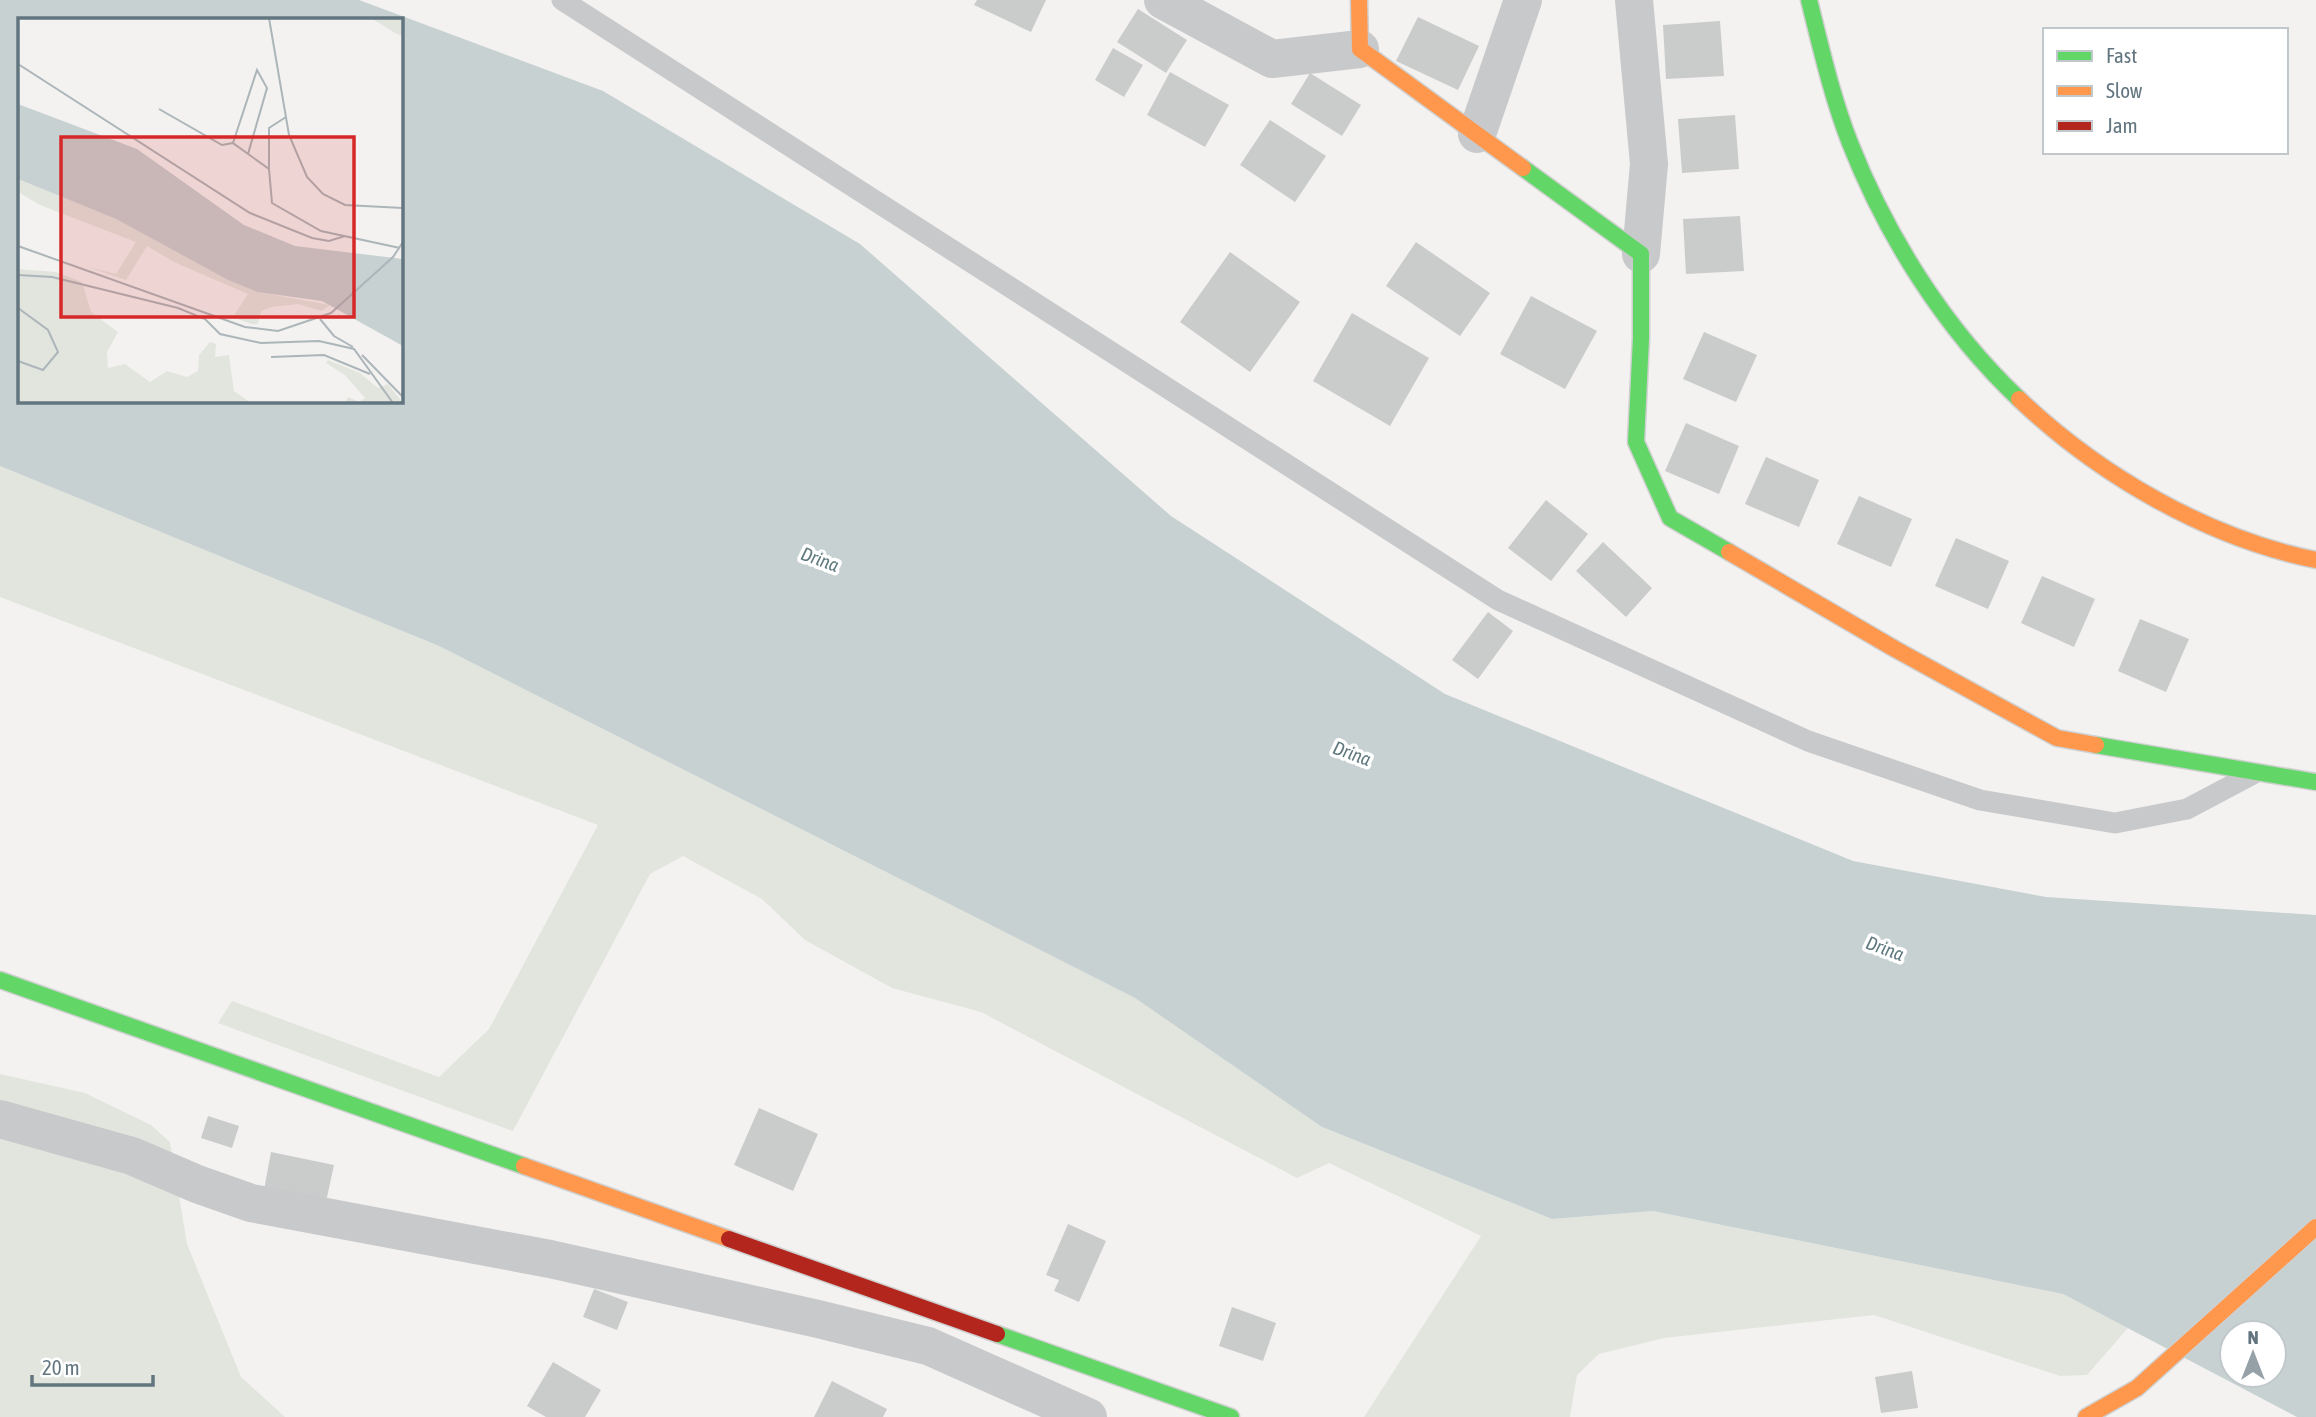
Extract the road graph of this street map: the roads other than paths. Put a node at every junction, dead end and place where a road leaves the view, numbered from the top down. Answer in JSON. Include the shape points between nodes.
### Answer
{"nodes":[{"id":1,"x":562,"y":0,"type":"edge"},
{"id":2,"x":1163,"y":0,"type":"edge"},
{"id":3,"x":1359,"y":0,"type":"edge"},
{"id":4,"x":1523,"y":0,"type":"edge"},
{"id":5,"x":1634,"y":0,"type":"edge"},
{"id":6,"x":1809,"y":0,"type":"edge"},
{"id":7,"x":1360,"y":49,"type":"junction"},
{"id":8,"x":1476,"y":134,"type":"junction"},
{"id":9,"x":1641,"y":254,"type":"junction"},
{"id":10,"x":2316,"y":560,"type":"edge"},
{"id":11,"x":2256,"y":773,"type":"junction"},
{"id":12,"x":2316,"y":782,"type":"edge"},
{"id":13,"x":0,"y":980,"type":"edge"},
{"id":14,"x":0,"y":1119,"type":"edge"},
{"id":15,"x":2316,"y":1227,"type":"edge"},
{"id":16,"x":934,"y":1330,"type":"junction"},
{"id":17,"x":1088,"y":1417,"type":"edge"},
{"id":18,"x":1231,"y":1417,"type":"edge"},
{"id":19,"x":2086,"y":1417,"type":"edge"}],
"edges":[{"from":1,"to":11,"type":"lane","via":[[1498,600],[1535,617],[1808,741],[1980,800],[2116,823],[2187,809]]},
{"from":2,"to":7,"type":"street","via":[[1272,58]]},
{"from":3,"to":7,"type":"street"},
{"from":4,"to":8,"type":"street"},
{"from":5,"to":9,"type":"street","via":[[1649,164]]},
{"from":6,"to":10,"type":"street","via":[[1826,70],[1868,186],[1946,318],[1998,381],[2072,448],[2156,501],[2242,539]]},
{"from":7,"to":8,"type":"street"},
{"from":8,"to":9,"type":"street"},
{"from":9,"to":11,"type":"street","via":[[1636,442],[1670,518],[2057,738]]},
{"from":11,"to":12,"type":"street"},
{"from":13,"to":16,"type":"street"},
{"from":14,"to":16,"type":"street","via":[[132,1156],[251,1203],[550,1259],[818,1319]]},
{"from":15,"to":19,"type":"street","via":[[2137,1388]]},
{"from":16,"to":17,"type":"street"},
{"from":16,"to":18,"type":"street"}]}
